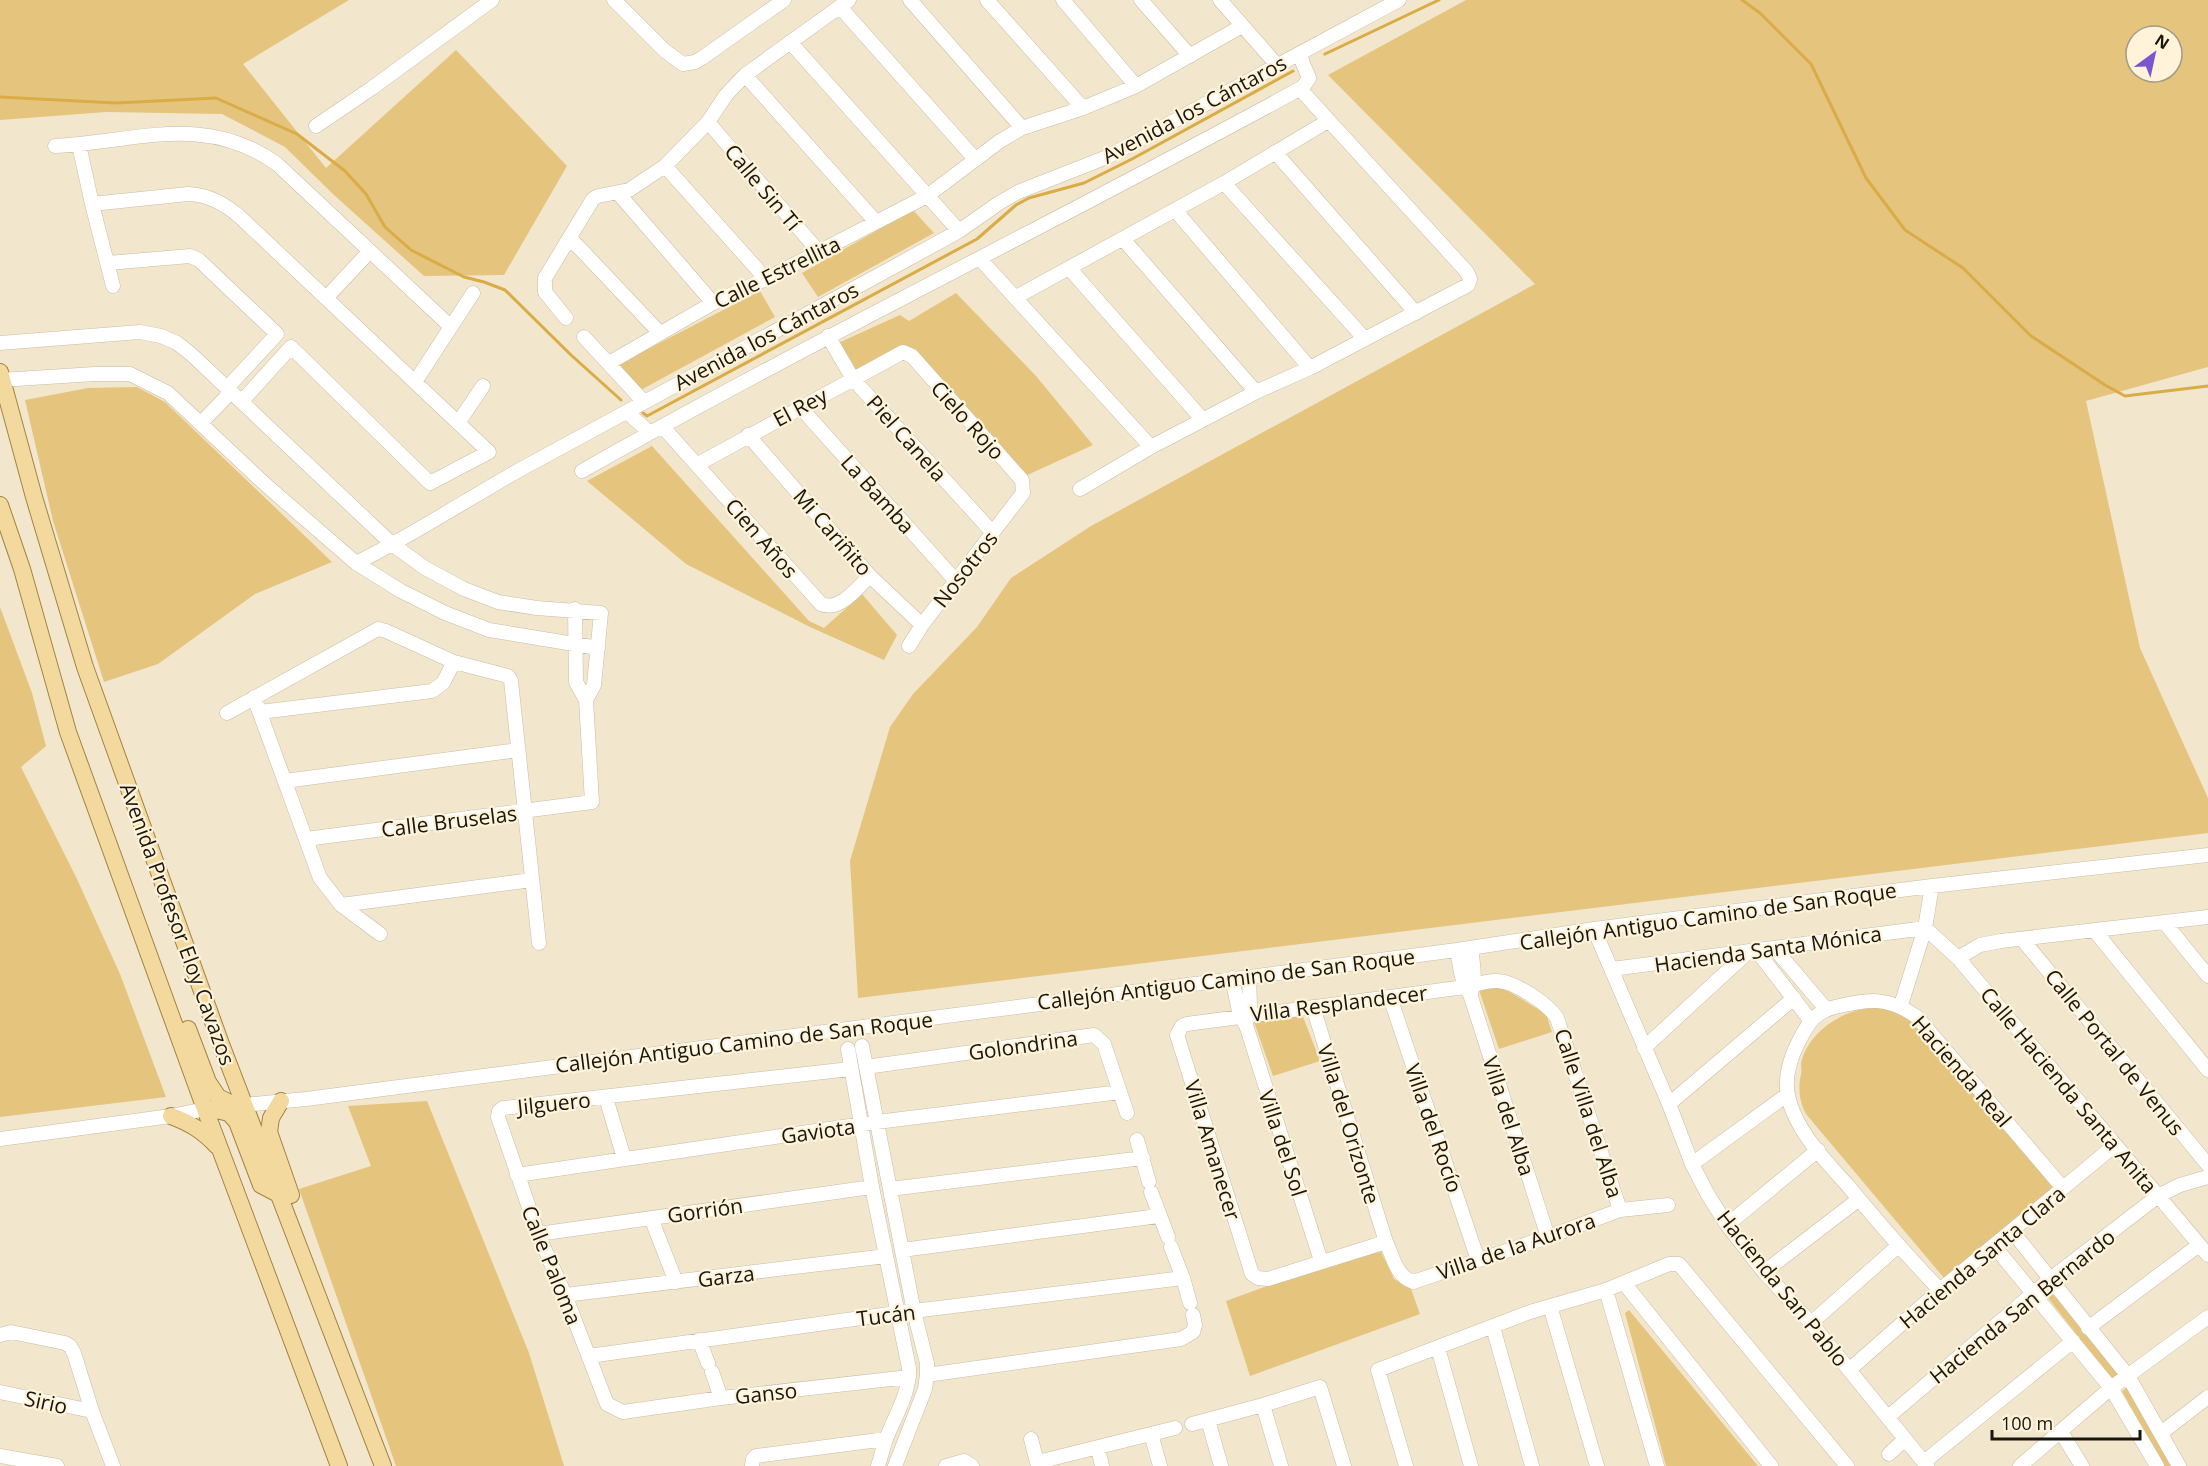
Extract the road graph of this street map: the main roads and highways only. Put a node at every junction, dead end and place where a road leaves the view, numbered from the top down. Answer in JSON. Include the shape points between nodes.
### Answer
{"nodes":[{"id":1,"x":1,"y":377,"type":"edge"},
{"id":2,"x":0,"y":505,"type":"edge"},
{"id":3,"x":157,"y":977,"type":"junction"},
{"id":4,"x":225,"y":1057,"type":"junction"},
{"id":5,"x":203,"y":1069,"type":"junction"},
{"id":6,"x":218,"y":1096,"type":"junction"},
{"id":7,"x":281,"y":1101,"type":"road end"},
{"id":8,"x":244,"y":1105,"type":"junction"},
{"id":9,"x":205,"y":1109,"type":"junction"},
{"id":10,"x":171,"y":1116,"type":"road end"},
{"id":11,"x":221,"y":1149,"type":"junction"},
{"id":12,"x":280,"y":1195,"type":"junction"},
{"id":13,"x":292,"y":1228,"type":"junction"},
{"id":14,"x":339,"y":1466,"type":"edge"},
{"id":15,"x":383,"y":1466,"type":"edge"}],
"edges":[{"from":1,"to":4,"type":"main road","name":"Avenida Profesor Eloy Cavazos","via":[[77,643]]},
{"from":2,"to":3,"type":"main road","name":"Avenida Profesor Eloy Cavazos","via":[[65,723]]},
{"from":3,"to":5,"type":"main road","via":[[178,1002]]},
{"from":3,"to":9,"type":"main road","name":"Avenida Profesor Eloy Cavazos"},
{"from":4,"to":5,"type":"main road","via":[[220,1071],[211,1073]]},
{"from":4,"to":6,"type":"main road","via":[[226,1070]]},
{"from":4,"to":8,"type":"main road","name":"Avenida Profesor Eloy Cavazos"},
{"from":5,"to":6,"type":"main road"},
{"from":6,"to":8,"type":"main road","via":[[236,1107]]},
{"from":6,"to":9,"type":"main road"},
{"from":7,"to":13,"type":"main road","via":[[271,1118],[269,1132],[295,1205]]},
{"from":8,"to":12,"type":"main road","name":"Avenida Profesor Eloy Cavazos"},
{"from":9,"to":11,"type":"main road","name":"Avenida Profesor Eloy Cavazos"},
{"from":9,"to":12,"type":"main road","via":[[224,1111],[237,1122],[261,1185]]},
{"from":10,"to":11,"type":"main road","via":[[207,1134]]},
{"from":11,"to":14,"type":"main road","name":"Avenida Profesor Eloy Cavazos"},
{"from":12,"to":13,"type":"main road","name":"Avenida Profesor Eloy Cavazos"},
{"from":13,"to":15,"type":"main road","name":"Avenida Profesor Eloy Cavazos"}]}
